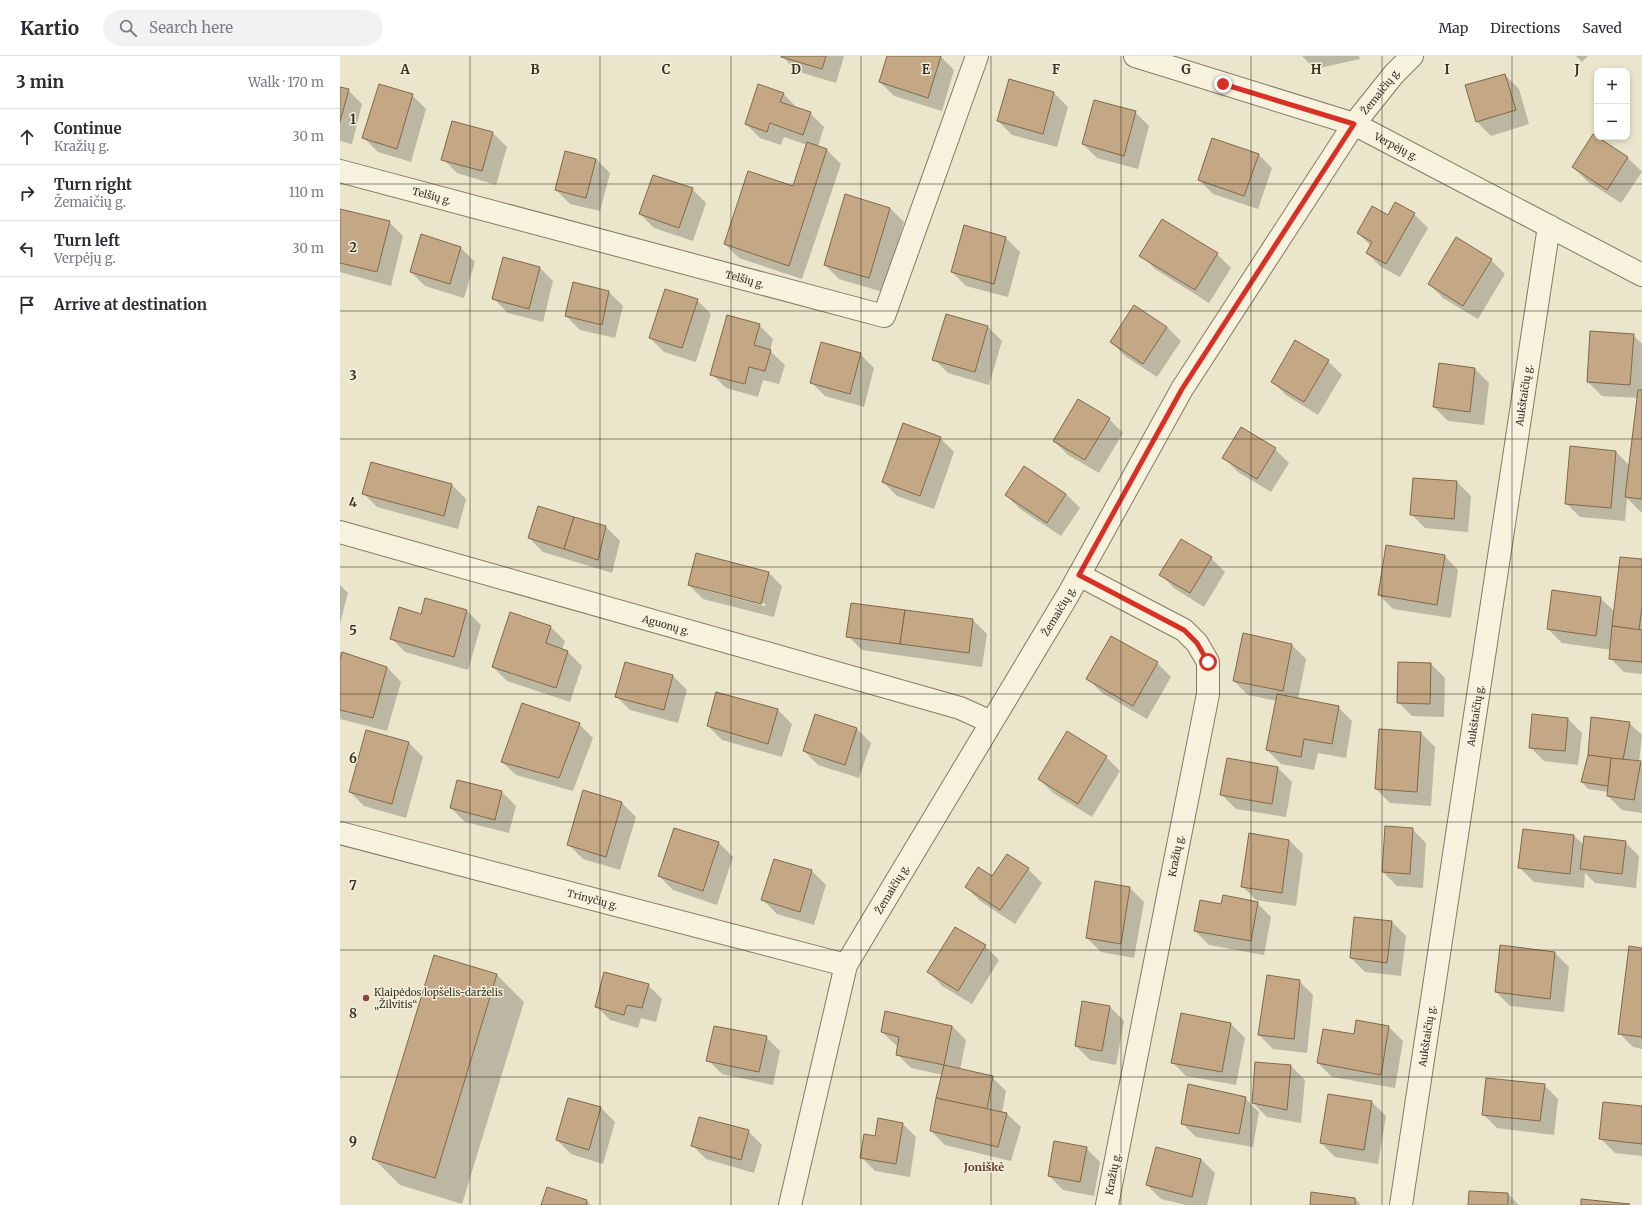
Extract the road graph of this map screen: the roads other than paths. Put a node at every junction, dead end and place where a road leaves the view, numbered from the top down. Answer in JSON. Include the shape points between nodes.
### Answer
{"nodes":[{"id":1,"x":977,"y":56,"type":"edge"},
{"id":2,"x":1135,"y":56,"type":"edge"},
{"id":3,"x":1412,"y":56,"type":"edge"},
{"id":4,"x":1354,"y":124,"type":"junction"},
{"id":5,"x":340,"y":170,"type":"edge"},
{"id":6,"x":1550,"y":226,"type":"junction"},
{"id":7,"x":1642,"y":275,"type":"edge"},
{"id":8,"x":340,"y":532,"type":"edge"},
{"id":9,"x":1079,"y":575,"type":"junction"},
{"id":10,"x":991,"y":722,"type":"junction"},
{"id":11,"x":340,"y":833,"type":"edge"},
{"id":12,"x":846,"y":965,"type":"junction"},
{"id":13,"x":790,"y":1205,"type":"edge"},
{"id":14,"x":1107,"y":1205,"type":"edge"},
{"id":15,"x":1401,"y":1205,"type":"edge"}],
"edges":[{"from":1,"to":5,"type":"street","name":"Telšių g.","via":[[884,316]]},
{"from":2,"to":4,"type":"street","name":"Verpėjų g."},
{"from":3,"to":4,"type":"street","name":"Žemaičių g.","via":[[1394,74]]},
{"from":4,"to":6,"type":"street","name":"Verpėjų g."},
{"from":4,"to":9,"type":"street","name":"Žemaičių g.","via":[[1182,389]]},
{"from":6,"to":7,"type":"street","name":"Verpėjų g."},
{"from":6,"to":15,"type":"street","name":"Aukštaičių g."},
{"from":8,"to":10,"type":"street","name":"Aguonų g.","via":[[960,708]]},
{"from":9,"to":10,"type":"street","name":"Žemaičių g."},
{"from":9,"to":14,"type":"street","name":"Kražių g.","via":[[1184,630],[1197,643],[1208,662],[1208,694]]},
{"from":10,"to":12,"type":"street","name":"Žemaičių g."},
{"from":11,"to":12,"type":"street","name":"Trinyčių g."},
{"from":12,"to":13,"type":"street","name":"Žemaičių g."}]}
